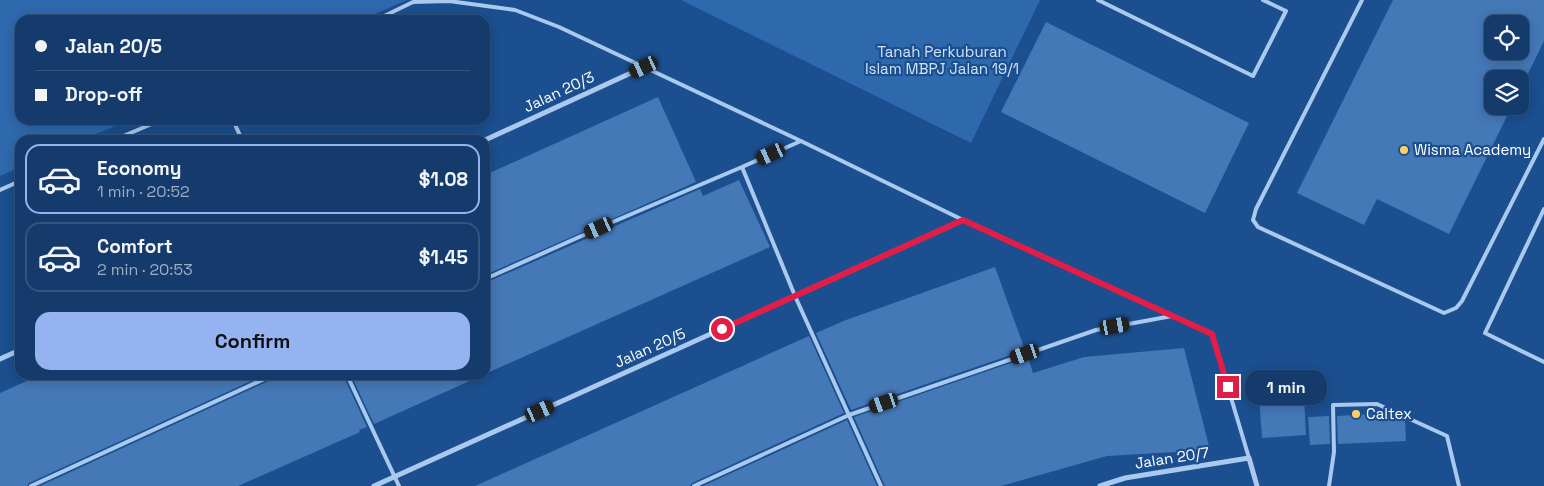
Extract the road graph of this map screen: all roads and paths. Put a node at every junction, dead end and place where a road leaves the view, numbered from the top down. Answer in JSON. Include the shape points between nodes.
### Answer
{"nodes":[{"id":1,"x":1098,"y":0,"type":"edge"},
{"id":2,"x":1263,"y":0,"type":"edge"},
{"id":3,"x":1362,"y":0,"type":"edge"},
{"id":4,"x":386,"y":15,"type":"edge"},
{"id":5,"x":644,"y":67,"type":"junction"},
{"id":6,"x":149,"y":125,"type":"edge"},
{"id":7,"x":126,"y":135,"type":"edge"},
{"id":8,"x":490,"y":138,"type":"edge"},
{"id":9,"x":1544,"y":139,"type":"edge"},
{"id":10,"x":801,"y":141,"type":"junction"},
{"id":11,"x":742,"y":167,"type":"junction"},
{"id":12,"x":15,"y":183,"type":"edge"},
{"id":13,"x":0,"y":190,"type":"edge"},
{"id":14,"x":1544,"y":209,"type":"edge"},
{"id":15,"x":963,"y":220,"type":"junction"},
{"id":16,"x":490,"y":277,"type":"edge"},
{"id":17,"x":795,"y":296,"type":"junction"},
{"id":18,"x":1172,"y":316,"type":"junction"},
{"id":19,"x":15,"y":352,"type":"edge"},
{"id":20,"x":0,"y":359,"type":"edge"},
{"id":21,"x":1544,"y":362,"type":"edge"},
{"id":22,"x":262,"y":380,"type":"edge"},
{"id":23,"x":349,"y":380,"type":"edge"},
{"id":24,"x":848,"y":415,"type":"junction"},
{"id":25,"x":1249,"y":458,"type":"junction"},
{"id":26,"x":394,"y":477,"type":"junction"},
{"id":27,"x":31,"y":486,"type":"edge"},
{"id":28,"x":374,"y":486,"type":"edge"},
{"id":29,"x":399,"y":486,"type":"edge"},
{"id":30,"x":694,"y":486,"type":"edge"},
{"id":31,"x":881,"y":486,"type":"edge"},
{"id":32,"x":1100,"y":486,"type":"edge"},
{"id":33,"x":1257,"y":486,"type":"edge"},
{"id":34,"x":1329,"y":486,"type":"edge"},
{"id":35,"x":1459,"y":486,"type":"edge"}],
"edges":[{"from":1,"to":2,"type":"lane","via":[[1253,76],[1286,11]]},
{"from":3,"to":9,"type":"lane","via":[[1256,209],[1253,220],[1258,227],[1444,313],[1462,301]]},
{"from":4,"to":5,"type":"lane","via":[[413,2],[449,1],[515,10]]},
{"from":5,"to":8,"type":"street","name":"Jalan 20/3"},
{"from":5,"to":10,"type":"lane"},
{"from":6,"to":7,"type":"lane"},
{"from":10,"to":11,"type":"lane"},
{"from":10,"to":15,"type":"lane"},
{"from":11,"to":16,"type":"lane"},
{"from":11,"to":17,"type":"lane"},
{"from":12,"to":13,"type":"lane"},
{"from":14,"to":21,"type":"lane","via":[[1485,333]]},
{"from":15,"to":17,"type":"street","name":"Jalan 20/5"},
{"from":15,"to":18,"type":"lane"},
{"from":17,"to":24,"type":"lane"},
{"from":17,"to":26,"type":"street","name":"Jalan 20/5"},
{"from":18,"to":24,"type":"lane","via":[[1096,330]]},
{"from":18,"to":25,"type":"lane","via":[[1212,334]]},
{"from":19,"to":20,"type":"street"},
{"from":22,"to":27,"type":"lane"},
{"from":23,"to":26,"type":"lane"},
{"from":24,"to":30,"type":"lane"},
{"from":24,"to":31,"type":"lane"},
{"from":25,"to":32,"type":"street","name":"Jalan 20/7","via":[[1125,478]]},
{"from":25,"to":33,"type":"street"},
{"from":26,"to":28,"type":"street","name":"Jalan 20/5"},
{"from":26,"to":29,"type":"lane"},
{"from":34,"to":35,"type":"lane","via":[[1334,452],[1333,405],[1377,404],[1447,436]]}]}
